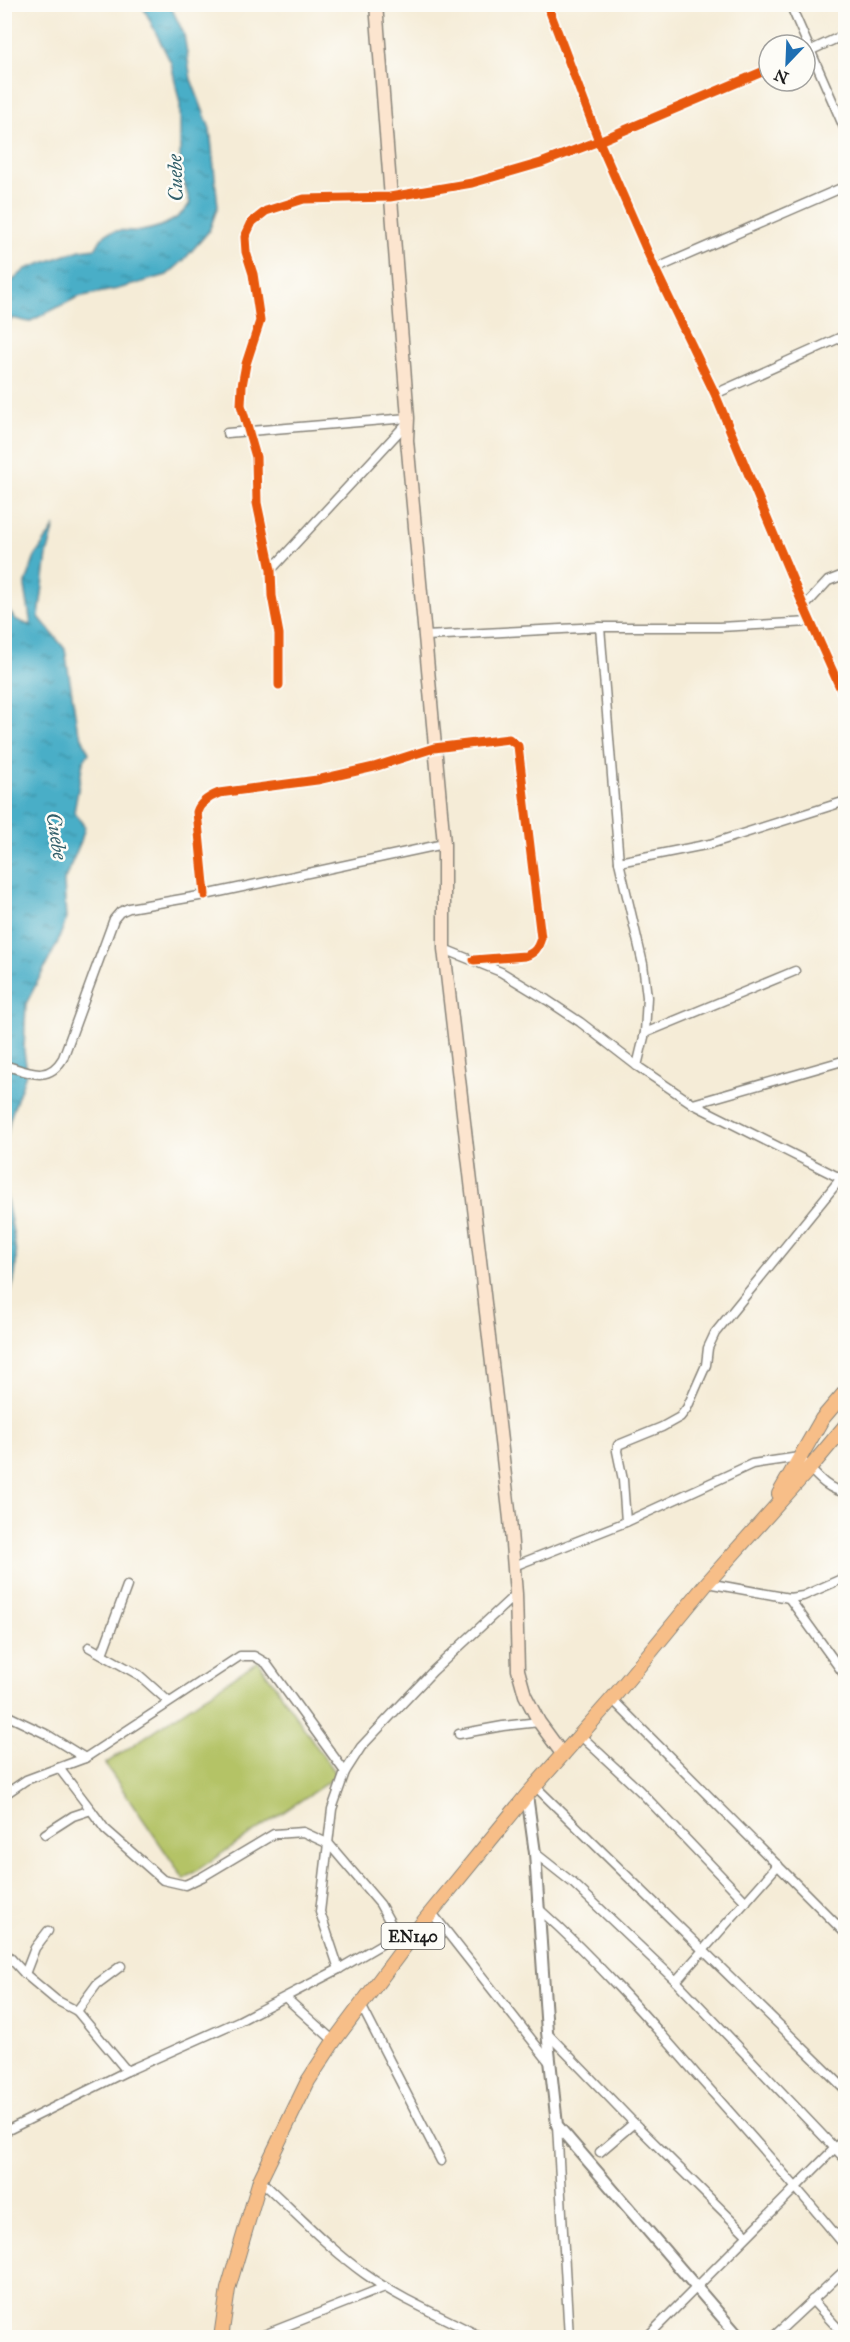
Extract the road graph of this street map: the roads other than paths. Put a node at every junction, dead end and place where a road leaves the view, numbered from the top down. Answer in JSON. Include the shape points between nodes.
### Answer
{"nodes":[{"id":1,"x":376,"y":4,"type":"edge"},
{"id":2,"x":548,"y":4,"type":"edge"},
{"id":3,"x":790,"y":4,"type":"edge"},
{"id":4,"x":800,"y":33,"type":"edge"},
{"id":5,"x":846,"y":34,"type":"edge"},
{"id":6,"x":817,"y":47,"type":"edge"},
{"id":7,"x":817,"y":73,"type":"edge"},
{"id":8,"x":757,"y":74,"type":"edge"},
{"id":9,"x":846,"y":132,"type":"edge"},
{"id":10,"x":599,"y":141,"type":"junction"},
{"id":11,"x":846,"y":186,"type":"edge"},
{"id":12,"x":390,"y":197,"type":"junction"},
{"id":13,"x":655,"y":269,"type":"junction"},
{"id":14,"x":846,"y":335,"type":"edge"},
{"id":15,"x":715,"y":394,"type":"junction"},
{"id":16,"x":408,"y":421,"type":"junction"},
{"id":17,"x":250,"y":431,"type":"junction"},
{"id":18,"x":227,"y":433,"type":"dead end"},
{"id":19,"x":271,"y":570,"type":"junction"},
{"id":20,"x":846,"y":574,"type":"edge"},
{"id":21,"x":804,"y":607,"type":"junction"},
{"id":22,"x":810,"y":622,"type":"junction"},
{"id":23,"x":600,"y":627,"type":"junction"},
{"id":24,"x":426,"y":636,"type":"junction"},
{"id":25,"x":279,"y":685,"type":"dead end"},
{"id":26,"x":846,"y":701,"type":"edge"},
{"id":27,"x":434,"y":748,"type":"junction"},
{"id":28,"x":846,"y":801,"type":"edge"},
{"id":29,"x":444,"y":844,"type":"junction"},
{"id":30,"x":620,"y":861,"type":"junction"},
{"id":31,"x":205,"y":895,"type":"junction"},
{"id":32,"x":444,"y":949,"type":"junction"},
{"id":33,"x":474,"y":960,"type":"junction"},
{"id":34,"x":795,"y":971,"type":"dead end"},
{"id":35,"x":645,"y":1033,"type":"junction"},
{"id":36,"x":846,"y":1060,"type":"edge"},
{"id":37,"x":4,"y":1065,"type":"edge"},
{"id":38,"x":637,"y":1066,"type":"junction"},
{"id":39,"x":693,"y":1104,"type":"junction"},
{"id":40,"x":844,"y":1177,"type":"edge"},
{"id":41,"x":846,"y":1391,"type":"edge"},
{"id":42,"x":846,"y":1425,"type":"edge"},
{"id":43,"x":799,"y":1457,"type":"junction"},
{"id":44,"x":810,"y":1468,"type":"junction"},
{"id":45,"x":846,"y":1492,"type":"edge"},
{"id":46,"x":770,"y":1512,"type":"junction"},
{"id":47,"x":626,"y":1522,"type":"junction"},
{"id":48,"x":514,"y":1566,"type":"junction"},
{"id":49,"x":846,"y":1577,"type":"edge"},
{"id":50,"x":707,"y":1583,"type":"junction"},
{"id":51,"x":127,"y":1586,"type":"dead end"},
{"id":52,"x":516,"y":1594,"type":"junction"},
{"id":53,"x":789,"y":1598,"type":"junction"},
{"id":54,"x":89,"y":1647,"type":"dead end"},
{"id":55,"x":102,"y":1654,"type":"junction"},
{"id":56,"x":846,"y":1677,"type":"edge"},
{"id":57,"x":612,"y":1699,"type":"junction"},
{"id":58,"x":168,"y":1701,"type":"junction"},
{"id":59,"x":4,"y":1714,"type":"edge"},
{"id":60,"x":539,"y":1722,"type":"junction"},
{"id":61,"x":459,"y":1734,"type":"dead end"},
{"id":62,"x":580,"y":1735,"type":"junction"},
{"id":63,"x":563,"y":1755,"type":"junction"},
{"id":64,"x":85,"y":1758,"type":"junction"},
{"id":65,"x":59,"y":1767,"type":"junction"},
{"id":66,"x":345,"y":1772,"type":"junction"},
{"id":67,"x":531,"y":1790,"type":"junction"},
{"id":68,"x":4,"y":1795,"type":"edge"},
{"id":69,"x":91,"y":1810,"type":"junction"},
{"id":70,"x":45,"y":1834,"type":"dead end"},
{"id":71,"x":329,"y":1844,"type":"junction"},
{"id":72,"x":535,"y":1853,"type":"junction"},
{"id":73,"x":778,"y":1865,"type":"junction"},
{"id":74,"x":746,"y":1902,"type":"junction"},
{"id":75,"x":539,"y":1909,"type":"junction"},
{"id":76,"x":432,"y":1913,"type":"junction"},
{"id":77,"x":420,"y":1926,"type":"junction"},
{"id":78,"x":48,"y":1931,"type":"dead end"},
{"id":79,"x":846,"y":1934,"type":"edge"},
{"id":80,"x":397,"y":1935,"type":"junction"},
{"id":81,"x":4,"y":1951,"type":"edge"},
{"id":82,"x":704,"y":1951,"type":"junction"},
{"id":83,"x":121,"y":1966,"type":"dead end"},
{"id":84,"x":339,"y":1969,"type":"junction"},
{"id":85,"x":25,"y":1974,"type":"junction"},
{"id":86,"x":676,"y":1981,"type":"junction"},
{"id":87,"x":286,"y":1998,"type":"junction"},
{"id":88,"x":362,"y":2007,"type":"junction"},
{"id":89,"x":77,"y":2011,"type":"junction"},
{"id":90,"x":547,"y":2032,"type":"junction"},
{"id":91,"x":334,"y":2041,"type":"junction"},
{"id":92,"x":550,"y":2063,"type":"junction"},
{"id":93,"x":127,"y":2071,"type":"junction"},
{"id":94,"x":846,"y":2090,"type":"edge"},
{"id":95,"x":634,"y":2123,"type":"junction"},
{"id":96,"x":557,"y":2125,"type":"junction"},
{"id":97,"x":4,"y":2132,"type":"edge"},
{"id":98,"x":846,"y":2137,"type":"edge"},
{"id":99,"x":835,"y":2147,"type":"junction"},
{"id":100,"x":600,"y":2152,"type":"dead end"},
{"id":101,"x":846,"y":2160,"type":"edge"},
{"id":102,"x":441,"y":2161,"type":"dead end"},
{"id":103,"x":260,"y":2180,"type":"junction"},
{"id":104,"x":797,"y":2188,"type":"junction"},
{"id":105,"x":747,"y":2235,"type":"junction"},
{"id":106,"x":846,"y":2247,"type":"edge"},
{"id":107,"x":846,"y":2269,"type":"edge"},
{"id":108,"x":695,"y":2286,"type":"junction"},
{"id":109,"x":385,"y":2288,"type":"junction"},
{"id":110,"x":812,"y":2300,"type":"junction"},
{"id":111,"x":220,"y":2337,"type":"edge"},
{"id":112,"x":256,"y":2337,"type":"edge"},
{"id":113,"x":483,"y":2337,"type":"edge"},
{"id":114,"x":569,"y":2337,"type":"edge"},
{"id":115,"x":646,"y":2337,"type":"edge"},
{"id":116,"x":740,"y":2337,"type":"edge"},
{"id":117,"x":772,"y":2337,"type":"edge"},
{"id":118,"x":846,"y":2337,"type":"edge"}],
"edges":[{"from":1,"to":12,"type":"main road"},
{"from":2,"to":10,"type":"street"},
{"from":3,"to":4,"type":"street"},
{"from":5,"to":6,"type":"street"},
{"from":7,"to":9,"type":"street"},
{"from":8,"to":10,"type":"street"},
{"from":10,"to":12,"type":"street","via":[[472,183]]},
{"from":10,"to":13,"type":"street"},
{"from":11,"to":13,"type":"street"},
{"from":12,"to":16,"type":"main road"},
{"from":12,"to":17,"type":"street","via":[[304,199],[266,211],[252,222],[245,237],[246,252],[260,321],[246,364],[241,405]]},
{"from":13,"to":15,"type":"street"},
{"from":14,"to":15,"type":"street"},
{"from":15,"to":21,"type":"street"},
{"from":16,"to":17,"type":"street"},
{"from":16,"to":19,"type":"street"},
{"from":16,"to":24,"type":"main road"},
{"from":17,"to":18,"type":"street"},
{"from":17,"to":19,"type":"street","via":[[256,457],[257,503]]},
{"from":19,"to":25,"type":"street","via":[[279,634]]},
{"from":20,"to":21,"type":"street","via":[[828,581]]},
{"from":21,"to":22,"type":"street"},
{"from":22,"to":23,"type":"street"},
{"from":22,"to":26,"type":"street"},
{"from":23,"to":24,"type":"street"},
{"from":23,"to":30,"type":"street"},
{"from":24,"to":27,"type":"main road"},
{"from":27,"to":29,"type":"main road"},
{"from":27,"to":31,"type":"street","via":[[317,780],[219,793],[208,798],[197,812]]},
{"from":27,"to":33,"type":"street","via":[[509,739],[518,746],[541,938],[532,954]]},
{"from":28,"to":30,"type":"street","via":[[710,844]]},
{"from":29,"to":31,"type":"street"},
{"from":29,"to":32,"type":"main road"},
{"from":30,"to":35,"type":"street","via":[[643,964],[647,997]]},
{"from":31,"to":37,"type":"street","via":[[120,912],[56,1069],[33,1073]]},
{"from":32,"to":33,"type":"street"},
{"from":32,"to":48,"type":"main road"},
{"from":33,"to":38,"type":"street","via":[[564,1011]]},
{"from":34,"to":35,"type":"street"},
{"from":35,"to":38,"type":"street"},
{"from":36,"to":39,"type":"street"},
{"from":38,"to":39,"type":"street"},
{"from":39,"to":40,"type":"street"},
{"from":40,"to":47,"type":"street","via":[[715,1334],[706,1365],[680,1417],[618,1444]]},
{"from":41,"to":43,"type":"main road","number":"EN140","via":[[822,1419]]},
{"from":42,"to":44,"type":"main road","number":"EN140"},
{"from":43,"to":44,"type":"street"},
{"from":43,"to":46,"type":"main road","number":"EN140"},
{"from":43,"to":47,"type":"street","via":[[752,1464]]},
{"from":44,"to":45,"type":"street","via":[[830,1488]]},
{"from":44,"to":46,"type":"main road","number":"EN140"},
{"from":46,"to":50,"type":"main road","number":"EN140"},
{"from":47,"to":48,"type":"street"},
{"from":48,"to":52,"type":"main road"},
{"from":49,"to":53,"type":"street"},
{"from":50,"to":53,"type":"street"},
{"from":50,"to":57,"type":"main road","number":"EN140"},
{"from":51,"to":55,"type":"street"},
{"from":52,"to":60,"type":"main road","via":[[518,1670]]},
{"from":52,"to":66,"type":"street","via":[[417,1688],[361,1747]]},
{"from":53,"to":56,"type":"street"},
{"from":54,"to":55,"type":"street"},
{"from":55,"to":58,"type":"street","via":[[139,1675]]},
{"from":57,"to":62,"type":"main road","number":"EN140"},
{"from":57,"to":73,"type":"street"},
{"from":58,"to":64,"type":"street"},
{"from":58,"to":66,"type":"street","via":[[240,1656],[254,1656],[266,1663]]},
{"from":59,"to":64,"type":"street"},
{"from":60,"to":61,"type":"street"},
{"from":60,"to":63,"type":"main road"},
{"from":62,"to":63,"type":"main road","number":"EN140"},
{"from":62,"to":74,"type":"street","via":[[640,1791]]},
{"from":63,"to":67,"type":"main road","number":"EN140"},
{"from":64,"to":65,"type":"street"},
{"from":65,"to":68,"type":"street","via":[[26,1779]]},
{"from":65,"to":69,"type":"street"},
{"from":66,"to":71,"type":"street","via":[[332,1809]]},
{"from":67,"to":72,"type":"street"},
{"from":67,"to":76,"type":"main road","number":"EN140"},
{"from":67,"to":82,"type":"street"},
{"from":69,"to":70,"type":"street"},
{"from":69,"to":71,"type":"street","via":[[105,1829],[163,1880],[184,1884],[274,1834],[303,1832]]},
{"from":71,"to":80,"type":"street","via":[[380,1904]]},
{"from":71,"to":84,"type":"street","via":[[320,1912]]},
{"from":72,"to":75,"type":"street"},
{"from":72,"to":86,"type":"street","via":[[573,1883]]},
{"from":73,"to":74,"type":"street"},
{"from":73,"to":79,"type":"street"},
{"from":74,"to":82,"type":"street"},
{"from":75,"to":90,"type":"street"},
{"from":75,"to":104,"type":"street","via":[[614,1981]]},
{"from":76,"to":77,"type":"main road","number":"EN140"},
{"from":76,"to":92,"type":"street"},
{"from":77,"to":80,"type":"street"},
{"from":77,"to":88,"type":"main road","number":"EN140"},
{"from":78,"to":85,"type":"street","via":[[35,1948]]},
{"from":80,"to":84,"type":"street"},
{"from":81,"to":85,"type":"street"},
{"from":82,"to":86,"type":"street"},
{"from":82,"to":94,"type":"street"},
{"from":83,"to":89,"type":"street","via":[[97,1984]]},
{"from":84,"to":87,"type":"street"},
{"from":85,"to":89,"type":"street","via":[[56,2000]]},
{"from":86,"to":99,"type":"street"},
{"from":87,"to":91,"type":"street"},
{"from":87,"to":93,"type":"street"},
{"from":88,"to":91,"type":"main road","number":"EN140"},
{"from":88,"to":102,"type":"street"},
{"from":89,"to":93,"type":"street"},
{"from":90,"to":92,"type":"street"},
{"from":90,"to":95,"type":"street"},
{"from":91,"to":103,"type":"main road","number":"EN140","via":[[308,2081]]},
{"from":92,"to":96,"type":"street"},
{"from":93,"to":97,"type":"street"},
{"from":95,"to":100,"type":"street"},
{"from":95,"to":105,"type":"street"},
{"from":96,"to":108,"type":"street"},
{"from":96,"to":114,"type":"street"},
{"from":98,"to":99,"type":"street"},
{"from":99,"to":101,"type":"street"},
{"from":99,"to":104,"type":"street"},
{"from":103,"to":109,"type":"street","via":[[343,2256]]},
{"from":103,"to":111,"type":"main road","number":"EN140","via":[[228,2289]]},
{"from":104,"to":105,"type":"street"},
{"from":104,"to":106,"type":"street"},
{"from":105,"to":108,"type":"street"},
{"from":107,"to":110,"type":"street"},
{"from":108,"to":115,"type":"street"},
{"from":108,"to":116,"type":"street"},
{"from":109,"to":112,"type":"street"},
{"from":109,"to":113,"type":"street"},
{"from":110,"to":117,"type":"street"},
{"from":110,"to":118,"type":"street"}]}
